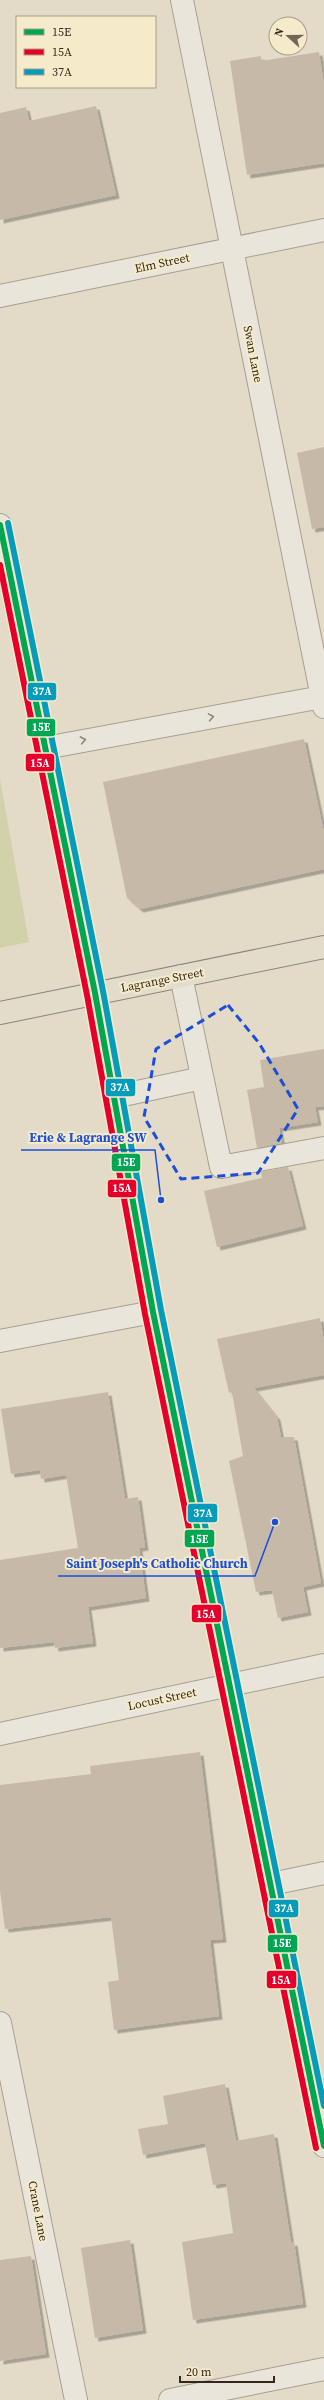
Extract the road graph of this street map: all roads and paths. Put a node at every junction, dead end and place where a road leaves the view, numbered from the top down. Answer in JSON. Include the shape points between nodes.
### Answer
{"nodes":[{"id":1,"x":182,"y":0,"type":"edge"},
{"id":2,"x":324,"y":230,"type":"edge"},
{"id":3,"x":232,"y":248,"type":"junction"},
{"id":4,"x":0,"y":296,"type":"edge"},
{"id":5,"x":0,"y":525,"type":"edge"},
{"id":6,"x":323,"y":696,"type":"edge"},
{"id":7,"x":45,"y":748,"type":"junction"},
{"id":8,"x":324,"y":948,"type":"edge"},
{"id":9,"x":180,"y":976,"type":"junction"},
{"id":10,"x":95,"y":994,"type":"junction"},
{"id":11,"x":0,"y":1013,"type":"edge"},
{"id":12,"x":202,"y":1078,"type":"junction"},
{"id":13,"x":114,"y":1097,"type":"junction"},
{"id":14,"x":324,"y":1148,"type":"edge"},
{"id":15,"x":153,"y":1312,"type":"junction"},
{"id":16,"x":0,"y":1341,"type":"edge"},
{"id":17,"x":324,"y":1665,"type":"edge"},
{"id":18,"x":230,"y":1684,"type":"junction"},
{"id":19,"x":0,"y":1734,"type":"edge"},
{"id":20,"x":324,"y":1873,"type":"edge"},
{"id":21,"x":271,"y":1884,"type":"junction"},
{"id":22,"x":0,"y":2023,"type":"edge"},
{"id":23,"x":324,"y":2146,"type":"edge"},
{"id":24,"x":324,"y":2369,"type":"edge"},
{"id":25,"x":76,"y":2400,"type":"edge"},
{"id":26,"x":170,"y":2400,"type":"edge"}],
"edges":[{"from":1,"to":3,"type":"street","name":"Swan Lane"},
{"from":2,"to":3,"type":"street","name":"Elm Street"},
{"from":3,"to":4,"type":"street","name":"Elm Street"},
{"from":3,"to":6,"type":"street","name":"Swan Lane"},
{"from":5,"to":7,"type":"street"},
{"from":7,"to":6,"type":"street","one_way":true},
{"from":7,"to":10,"type":"street"},
{"from":8,"to":9,"type":"main road","name":"Lagrange Street"},
{"from":9,"to":10,"type":"main road","name":"Lagrange Street"},
{"from":9,"to":12,"type":"street"},
{"from":10,"to":11,"type":"main road","name":"Lagrange Street"},
{"from":10,"to":13,"type":"street"},
{"from":12,"to":13,"type":"street"},
{"from":12,"to":14,"type":"street","via":[[221,1167]]},
{"from":13,"to":15,"type":"street"},
{"from":15,"to":16,"type":"street"},
{"from":15,"to":18,"type":"street"},
{"from":17,"to":18,"type":"street","name":"Locust Street"},
{"from":18,"to":19,"type":"street","name":"Locust Street"},
{"from":18,"to":21,"type":"street"},
{"from":20,"to":21,"type":"street"},
{"from":21,"to":23,"type":"street"},
{"from":22,"to":25,"type":"street","name":"Crane Lane"},
{"from":24,"to":26,"type":"street"}]}
